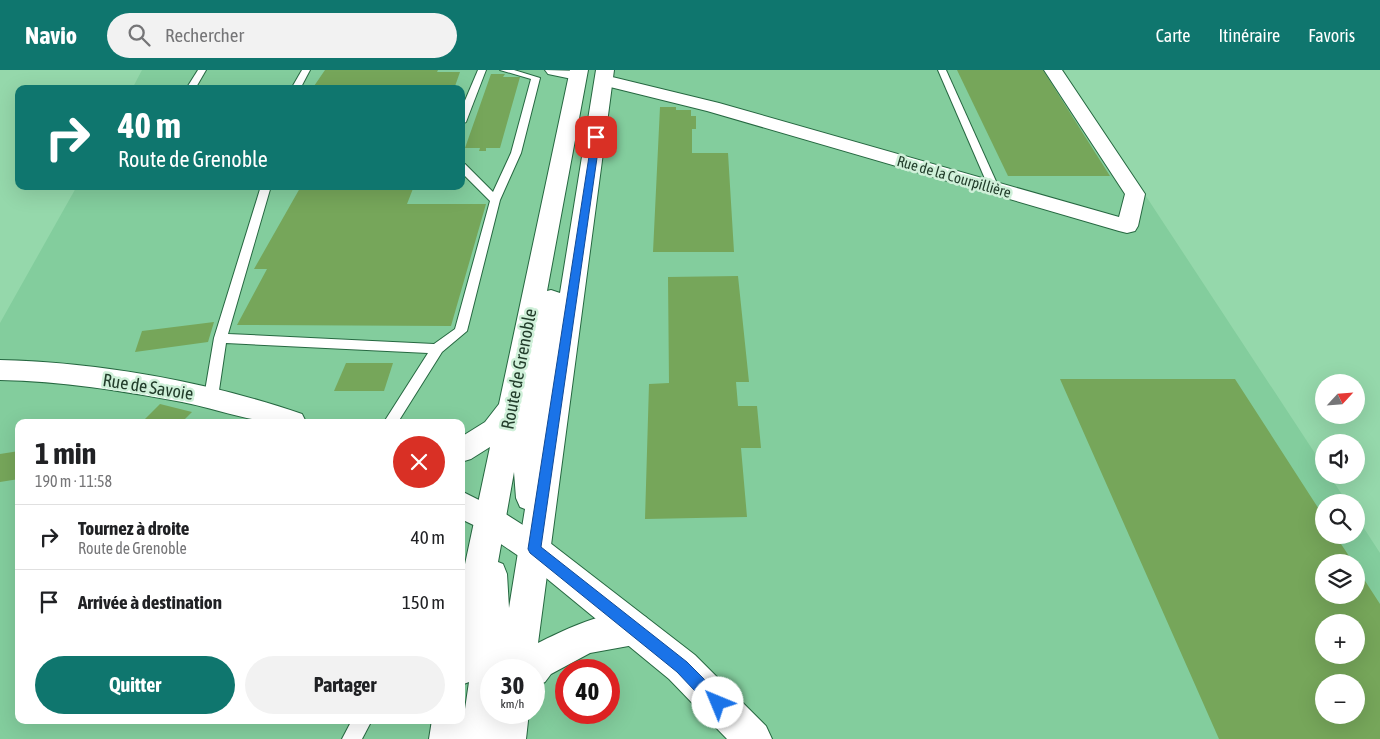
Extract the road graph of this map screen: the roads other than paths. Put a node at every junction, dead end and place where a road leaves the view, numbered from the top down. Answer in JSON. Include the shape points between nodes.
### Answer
{"nodes":[{"id":1,"x":202,"y":70,"type":"edge"},
{"id":2,"x":306,"y":70,"type":"edge"},
{"id":3,"x":482,"y":70,"type":"edge"},
{"id":4,"x":504,"y":70,"type":"edge"},
{"id":5,"x":554,"y":70,"type":"edge"},
{"id":6,"x":942,"y":70,"type":"edge"},
{"id":7,"x":1053,"y":70,"type":"edge"},
{"id":8,"x":578,"y":73,"type":"edge"},
{"id":9,"x":605,"y":75,"type":"edge"},
{"id":10,"x":193,"y":85,"type":"edge"},
{"id":11,"x":297,"y":85,"type":"edge"},
{"id":12,"x":465,"y":112,"type":"edge"},
{"id":13,"x":465,"y":170,"type":"edge"},
{"id":14,"x":994,"y":188,"type":"junction"},
{"id":15,"x":265,"y":190,"type":"edge"},
{"id":16,"x":495,"y":200,"type":"junction"},
{"id":17,"x":552,"y":203,"type":"junction"},
{"id":18,"x":220,"y":338,"type":"junction"},
{"id":19,"x":437,"y":349,"type":"junction"},
{"id":20,"x":0,"y":370,"type":"edge"},
{"id":21,"x":211,"y":397,"type":"junction"},
{"id":22,"x":512,"y":408,"type":"junction"},
{"id":23,"x":282,"y":419,"type":"edge"},
{"id":24,"x":392,"y":419,"type":"edge"},
{"id":25,"x":465,"y":449,"type":"edge"},
{"id":26,"x":465,"y":506,"type":"edge"},
{"id":27,"x":490,"y":520,"type":"junction"},
{"id":28,"x":534,"y":549,"type":"junction"},
{"id":29,"x":634,"y":629,"type":"junction"},
{"id":30,"x":465,"y":646,"type":"edge"},
{"id":31,"x":519,"y":659,"type":"edge"},
{"id":32,"x":544,"y":659,"type":"edge"},
{"id":33,"x":360,"y":724,"type":"edge"},
{"id":34,"x":450,"y":724,"type":"edge"},
{"id":35,"x":509,"y":724,"type":"edge"},
{"id":36,"x":351,"y":739,"type":"edge"},
{"id":37,"x":448,"y":739,"type":"edge"},
{"id":38,"x":480,"y":739,"type":"edge"},
{"id":39,"x":507,"y":739,"type":"edge"},
{"id":40,"x":753,"y":739,"type":"edge"}],
"edges":[{"from":1,"to":10,"type":"lane"},
{"from":2,"to":11,"type":"lane"},
{"from":3,"to":12,"type":"lane"},
{"from":4,"to":16,"type":"lane","via":[[536,78],[516,153]]},
{"from":5,"to":8,"type":"main road"},
{"from":6,"to":14,"type":"lane"},
{"from":7,"to":14,"type":"main road","name":"Rue de la Courpillière","via":[[1135,194],[1127,226]]},
{"from":8,"to":17,"type":"main road","name":"Route de Grenoble"},
{"from":9,"to":14,"type":"main road","name":"Rue de la Courpillière"},
{"from":9,"to":28,"type":"main road"},
{"from":13,"to":16,"type":"lane"},
{"from":15,"to":18,"type":"lane"},
{"from":16,"to":19,"type":"lane","via":[[461,330]]},
{"from":17,"to":22,"type":"main road","name":"Route de Grenoble"},
{"from":17,"to":28,"type":"main road","via":[[556,267],[528,453]]},
{"from":18,"to":19,"type":"lane"},
{"from":18,"to":21,"type":"lane"},
{"from":19,"to":24,"type":"lane"},
{"from":20,"to":21,"type":"main road","name":"Rue de Savoie","via":[[33,370]]},
{"from":21,"to":23,"type":"main road","name":"Rue de Savoie"},
{"from":22,"to":25,"type":"main road","via":[[495,430]]},
{"from":22,"to":27,"type":"main road","name":"Route de Grenoble"},
{"from":26,"to":27,"type":"main road"},
{"from":27,"to":28,"type":"main road"},
{"from":27,"to":30,"type":"main road","name":"Route de Grenoble"},
{"from":27,"to":38,"type":"main road","via":[[492,633]]},
{"from":28,"to":29,"type":"main road"},
{"from":28,"to":31,"type":"main road"},
{"from":29,"to":32,"type":"main road","via":[[585,637]]},
{"from":29,"to":40,"type":"main road","via":[[682,667]]},
{"from":33,"to":36,"type":"lane"},
{"from":34,"to":37,"type":"main road"},
{"from":35,"to":39,"type":"main road"}]}
